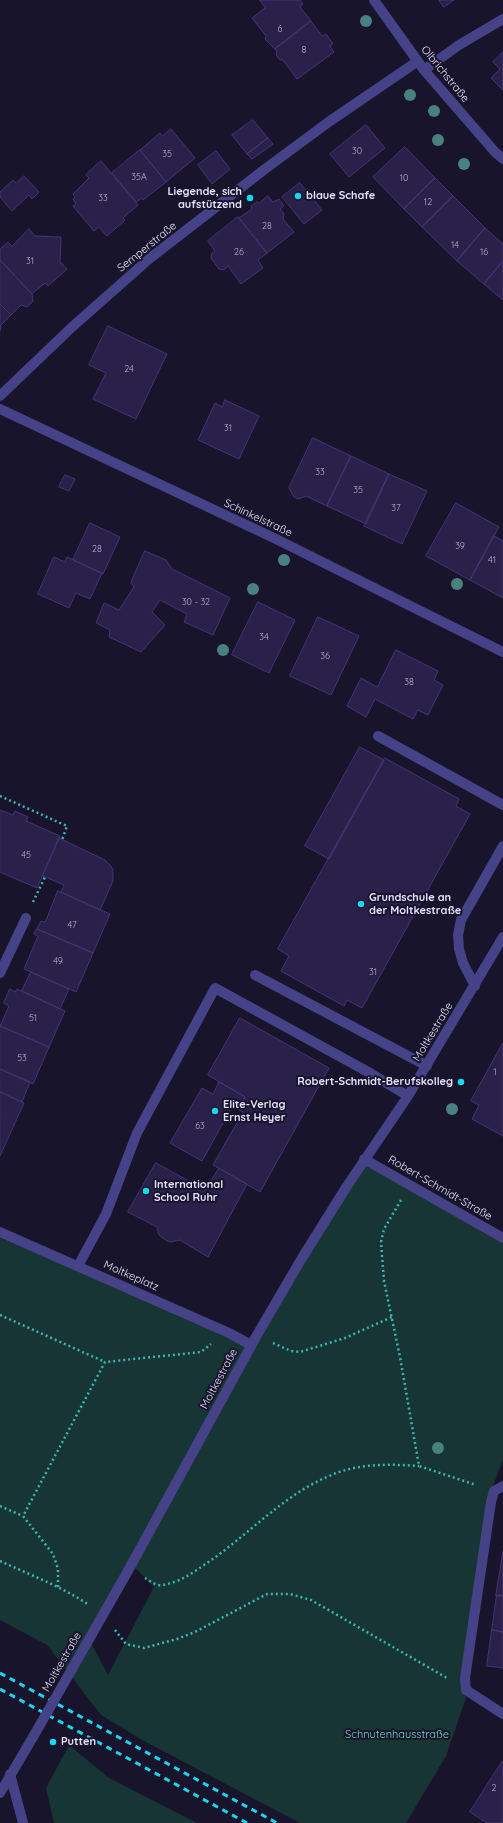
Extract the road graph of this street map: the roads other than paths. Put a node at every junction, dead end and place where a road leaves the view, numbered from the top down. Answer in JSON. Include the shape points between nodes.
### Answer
{"nodes":[{"id":1,"x":374,"y":0,"type":"edge"},
{"id":2,"x":503,"y":19,"type":"edge"},
{"id":3,"x":418,"y":61,"type":"junction"},
{"id":4,"x":424,"y":70,"type":"junction"},
{"id":5,"x":503,"y":159,"type":"edge"},
{"id":6,"x":0,"y":396,"type":"edge"},
{"id":7,"x":0,"y":409,"type":"edge"},
{"id":8,"x":503,"y":652,"type":"edge"},
{"id":9,"x":378,"y":736,"type":"dead end"},
{"id":10,"x":503,"y":804,"type":"edge"},
{"id":11,"x":503,"y":846,"type":"edge"},
{"id":12,"x":26,"y":918,"type":"road end"},
{"id":13,"x":503,"y":937,"type":"edge"},
{"id":14,"x":0,"y":973,"type":"edge"},
{"id":15,"x":255,"y":975,"type":"dead end"},
{"id":16,"x":475,"y":986,"type":"junction"},
{"id":17,"x":427,"y":1066,"type":"junction"},
{"id":18,"x":408,"y":1096,"type":"junction"},
{"id":19,"x":364,"y":1159,"type":"junction"},
{"id":20,"x":0,"y":1232,"type":"edge"},
{"id":21,"x":503,"y":1238,"type":"edge"},
{"id":22,"x":78,"y":1266,"type":"junction"},
{"id":23,"x":251,"y":1346,"type":"junction"},
{"id":24,"x":498,"y":1488,"type":"edge"},
{"id":25,"x":503,"y":1714,"type":"edge"},
{"id":26,"x":10,"y":1774,"type":"junction"},
{"id":27,"x":0,"y":1793,"type":"edge"},
{"id":28,"x":23,"y":1823,"type":"edge"}],
"edges":[{"from":1,"to":3,"type":"street","name":"Olbrichstraße"},
{"from":2,"to":4,"type":"street","via":[[459,45]]},
{"from":3,"to":4,"type":"street","name":"Olbrichstraße"},
{"from":3,"to":6,"type":"street","name":"Semperstraße","via":[[271,164],[149,259],[71,328]]},
{"from":4,"to":5,"type":"street","name":"Olbrichstraße"},
{"from":7,"to":8,"type":"street","name":"Schinkelstraße","via":[[276,539]]},
{"from":9,"to":10,"type":"street"},
{"from":11,"to":16,"type":"street","via":[[461,920],[459,949]]},
{"from":12,"to":14,"type":"street"},
{"from":13,"to":16,"type":"street","name":"Moltkestraße"},
{"from":15,"to":17,"type":"street"},
{"from":16,"to":17,"type":"street","name":"Moltkestraße"},
{"from":17,"to":18,"type":"street","name":"Moltkestraße"},
{"from":18,"to":19,"type":"street","name":"Moltkestraße"},
{"from":18,"to":22,"type":"street","via":[[215,988],[137,1133],[106,1214]]},
{"from":19,"to":21,"type":"street","name":"Robert-Schmidt-Straße"},
{"from":19,"to":23,"type":"street","name":"Moltkestraße"},
{"from":20,"to":22,"type":"street","name":"Moltkeplatz"},
{"from":22,"to":23,"type":"street","name":"Moltkeplatz","via":[[229,1333]]},
{"from":23,"to":26,"type":"street","name":"Moltkestraße","bridge":true,"via":[[129,1569]]},
{"from":24,"to":25,"type":"street","via":[[490,1502],[465,1678],[466,1690]]},
{"from":26,"to":27,"type":"street","name":"Moltkestraße"},
{"from":26,"to":28,"type":"street"}]}
